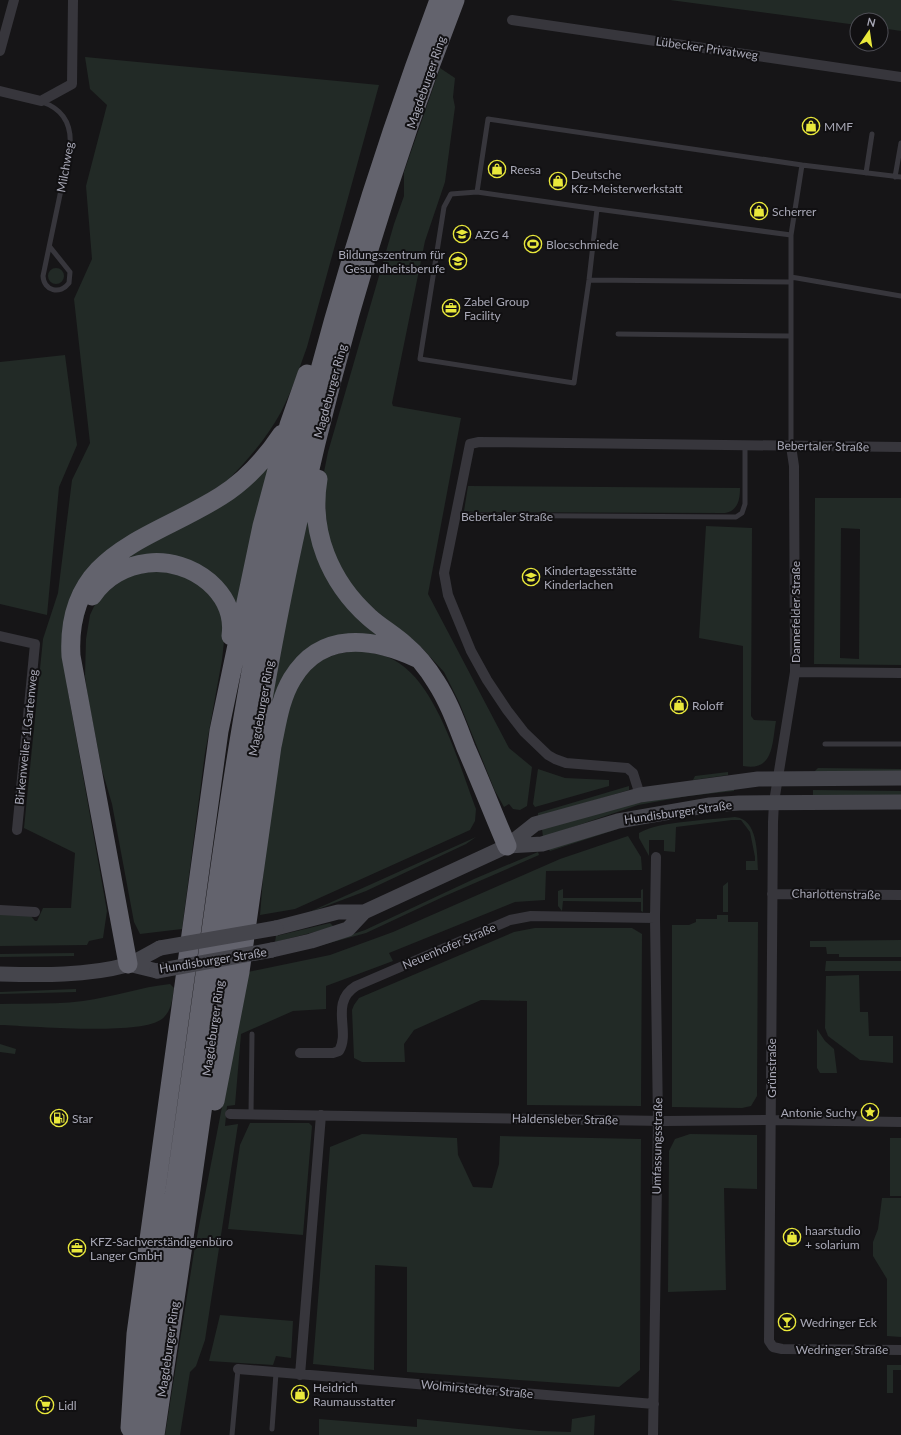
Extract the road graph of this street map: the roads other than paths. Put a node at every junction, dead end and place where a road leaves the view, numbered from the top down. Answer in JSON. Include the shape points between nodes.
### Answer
{"nodes":[{"id":1,"x":14,"y":0,"type":"edge"},
{"id":2,"x":73,"y":0,"type":"edge"},
{"id":3,"x":439,"y":0,"type":"edge"},
{"id":4,"x":456,"y":0,"type":"edge"},
{"id":5,"x":512,"y":20,"type":"dead end"},
{"id":6,"x":0,"y":51,"type":"edge"},
{"id":7,"x":901,"y":77,"type":"edge"},
{"id":8,"x":0,"y":91,"type":"edge"},
{"id":9,"x":41,"y":101,"type":"junction"},
{"id":10,"x":872,"y":134,"type":"dead end"},
{"id":11,"x":901,"y":143,"type":"edge"},
{"id":12,"x":802,"y":165,"type":"junction"},
{"id":13,"x":866,"y":173,"type":"junction"},
{"id":14,"x":898,"y":177,"type":"edge"},
{"id":15,"x":477,"y":192,"type":"junction"},
{"id":16,"x":597,"y":208,"type":"junction"},
{"id":17,"x":791,"y":235,"type":"junction"},
{"id":18,"x":50,"y":247,"type":"junction"},
{"id":19,"x":791,"y":279,"type":"junction"},
{"id":20,"x":589,"y":280,"type":"junction"},
{"id":21,"x":901,"y":296,"type":"edge"},
{"id":22,"x":334,"y":320,"type":"junction"},
{"id":23,"x":618,"y":334,"type":"dead end"},
{"id":24,"x":791,"y":336,"type":"junction"},
{"id":25,"x":322,"y":419,"type":"junction"},
{"id":26,"x":289,"y":425,"type":"junction"},
{"id":27,"x":745,"y":445,"type":"junction"},
{"id":28,"x":791,"y":446,"type":"junction"},
{"id":29,"x":901,"y":447,"type":"edge"},
{"id":30,"x":454,"y":516,"type":"junction"},
{"id":31,"x":0,"y":636,"type":"edge"},
{"id":32,"x":417,"y":658,"type":"junction"},
{"id":33,"x":795,"y":672,"type":"junction"},
{"id":34,"x":901,"y":673,"type":"edge"},
{"id":35,"x":231,"y":674,"type":"junction"},
{"id":36,"x":76,"y":681,"type":"junction"},
{"id":37,"x":825,"y":744,"type":"dead end"},
{"id":38,"x":901,"y":744,"type":"edge"},
{"id":39,"x":778,"y":778,"type":"junction"},
{"id":40,"x":901,"y":778,"type":"edge"},
{"id":41,"x":640,"y":795,"type":"junction"},
{"id":42,"x":774,"y":802,"type":"junction"},
{"id":43,"x":901,"y":802,"type":"edge"},
{"id":44,"x":16,"y":830,"type":"dead end"},
{"id":45,"x":507,"y":846,"type":"junction"},
{"id":46,"x":656,"y":857,"type":"dead end"},
{"id":47,"x":772,"y":894,"type":"junction"},
{"id":48,"x":901,"y":895,"type":"edge"},
{"id":49,"x":0,"y":910,"type":"edge"},
{"id":50,"x":35,"y":912,"type":"dead end"},
{"id":51,"x":364,"y":912,"type":"junction"},
{"id":52,"x":655,"y":918,"type":"junction"},
{"id":53,"x":128,"y":964,"type":"junction"},
{"id":54,"x":0,"y":974,"type":"edge"},
{"id":55,"x":252,"y":1034,"type":"dead end"},
{"id":56,"x":300,"y":1053,"type":"dead end"},
{"id":57,"x":230,"y":1114,"type":"dead end"},
{"id":58,"x":250,"y":1114,"type":"junction"},
{"id":59,"x":321,"y":1115,"type":"junction"},
{"id":60,"x":771,"y":1120,"type":"junction"},
{"id":61,"x":658,"y":1121,"type":"junction"},
{"id":62,"x":901,"y":1122,"type":"edge"},
{"id":63,"x":200,"y":1123,"type":"junction"},
{"id":64,"x":782,"y":1349,"type":"joint"},
{"id":65,"x":901,"y":1350,"type":"edge"},
{"id":66,"x":238,"y":1369,"type":"joint"},
{"id":67,"x":276,"y":1373,"type":"junction"},
{"id":68,"x":300,"y":1375,"type":"junction"},
{"id":69,"x":654,"y":1404,"type":"junction"},
{"id":70,"x":272,"y":1429,"type":"dead end"},
{"id":71,"x":129,"y":1435,"type":"edge"},
{"id":72,"x":140,"y":1435,"type":"edge"},
{"id":73,"x":155,"y":1435,"type":"edge"},
{"id":74,"x":232,"y":1435,"type":"edge"},
{"id":75,"x":653,"y":1435,"type":"edge"}],
"edges":[{"from":1,"to":6,"type":"street"},
{"from":2,"to":9,"type":"street","via":[[72,84]]},
{"from":3,"to":22,"type":"highway","name":"Magdeburger Ring","via":[[379,170]]},
{"from":4,"to":25,"type":"highway","name":"Magdeburger Ring","via":[[439,42],[383,208]]},
{"from":5,"to":7,"type":"street","name":"Lübecker Privatweg"},
{"from":8,"to":9,"type":"street","name":"Milchweg"},
{"from":9,"to":18,"type":"lane","name":"Milchweg","via":[[61,113],[68,122],[71,132]]},
{"from":10,"to":13,"type":"lane"},
{"from":11,"to":14,"type":"lane"},
{"from":12,"to":13,"type":"lane"},
{"from":12,"to":15,"type":"lane","via":[[488,119]]},
{"from":12,"to":17,"type":"lane"},
{"from":13,"to":14,"type":"lane"},
{"from":15,"to":16,"type":"lane"},
{"from":15,"to":20,"type":"lane","via":[[451,194],[444,207],[420,359],[574,383]]},
{"from":16,"to":17,"type":"lane"},
{"from":16,"to":20,"type":"lane"},
{"from":17,"to":19,"type":"lane"},
{"from":18,"to":18,"type":"lane","name":"Milchweg","via":[[43,279],[50,289],[60,290],[69,283],[70,272]]},
{"from":19,"to":20,"type":"lane"},
{"from":19,"to":21,"type":"lane"},
{"from":19,"to":24,"type":"lane"},
{"from":22,"to":26,"type":"highway","via":[[316,347]]},
{"from":22,"to":72,"type":"highway","name":"Magdeburger Ring","via":[[294,466],[252,668],[231,793]]},
{"from":23,"to":24,"type":"lane"},
{"from":24,"to":28,"type":"lane"},
{"from":25,"to":32,"type":"highway","via":[[326,444],[317,486],[316,511],[324,552],[336,577],[358,606]]},
{"from":25,"to":63,"type":"highway","name":"Magdeburger Ring","via":[[267,673],[244,811]]},
{"from":26,"to":35,"type":"highway","via":[[262,526]]},
{"from":26,"to":36,"type":"highway","via":[[259,464],[223,495],[140,540],[96,573],[81,593],[73,615],[70,642]]},
{"from":27,"to":28,"type":"street","name":"Bebertaler Straße"},
{"from":27,"to":30,"type":"street","name":"Bebertaler Straße","via":[[472,442],[467,450]]},
{"from":27,"to":30,"type":"lane","name":"Bebertaler Straße","via":[[745,504],[742,513],[736,517]]},
{"from":28,"to":29,"type":"street","name":"Bebertaler Straße"},
{"from":28,"to":33,"type":"street","name":"Dannefelder Straße","via":[[794,466]]},
{"from":30,"to":41,"type":"street","name":"Hundisburger Straße","via":[[444,573],[446,584],[471,651],[496,694],[524,732],[551,757],[566,763],[627,768],[634,775]]},
{"from":31,"to":44,"type":"street","name":"Birkenweiler 1.Gartenweg","via":[[35,644]]},
{"from":32,"to":45,"type":"highway","via":[[435,680],[449,707]]},
{"from":32,"to":63,"type":"highway","via":[[402,651],[371,643],[343,643],[322,650],[304,663],[287,690],[272,746],[240,972],[228,1038],[212,1113]]},
{"from":33,"to":34,"type":"street"},
{"from":33,"to":39,"type":"street","name":"Dannefelder Straße"},
{"from":35,"to":36,"type":"highway","via":[[228,657],[232,620],[224,598],[192,570],[175,564],[154,562],[123,569],[105,582],[90,598],[80,622]]},
{"from":35,"to":71,"type":"highway","via":[[210,789],[149,1236],[133,1356]]},
{"from":36,"to":53,"type":"highway"},
{"from":37,"to":38,"type":"lane"},
{"from":39,"to":40,"type":"main road","name":"Hundisburger Straße"},
{"from":39,"to":41,"type":"main road","name":"Hundisburger Straße"},
{"from":39,"to":42,"type":"street","name":"Grünstraße"},
{"from":41,"to":45,"type":"main road","name":"Hundisburger Straße","via":[[535,824]]},
{"from":42,"to":43,"type":"main road","name":"Hundisburger Straße"},
{"from":42,"to":45,"type":"main road","name":"Hundisburger Straße","via":[[732,803],[676,810],[618,821],[542,844]]},
{"from":42,"to":47,"type":"street","name":"Grünstraße"},
{"from":45,"to":51,"type":"main road","name":"Hundisburger Straße"},
{"from":46,"to":52,"type":"street","name":"Umfassungsstraße"},
{"from":47,"to":48,"type":"street","name":"Charlottenstraße"},
{"from":47,"to":60,"type":"street","name":"Grünstraße"},
{"from":49,"to":50,"type":"street"},
{"from":51,"to":53,"type":"main road","name":"Hundisburger Straße","bridge":true,"via":[[338,912],[276,928],[160,948]]},
{"from":51,"to":53,"type":"main road","name":"Hundisburger Straße","bridge":true,"via":[[348,929],[272,950],[157,971]]},
{"from":52,"to":56,"type":"street","name":"Neuenhofer Straße","via":[[531,916],[510,920],[353,988],[343,1003],[342,1043],[339,1051]]},
{"from":52,"to":61,"type":"street","name":"Umfassungsstraße"},
{"from":53,"to":54,"type":"main road","via":[[79,972]]},
{"from":55,"to":58,"type":"lane"},
{"from":57,"to":58,"type":"street","name":"Haldensleber Straße"},
{"from":58,"to":59,"type":"street","name":"Haldensleber Straße"},
{"from":59,"to":61,"type":"street","name":"Haldensleber Straße"},
{"from":59,"to":68,"type":"street"},
{"from":60,"to":61,"type":"street","name":"Haldensleber Straße"},
{"from":60,"to":62,"type":"street","name":"Haldensleber Straße"},
{"from":60,"to":64,"type":"street","name":"Grünstraße","via":[[769,1341],[773,1347]]},
{"from":61,"to":69,"type":"street","name":"Umfassungsstraße"},
{"from":63,"to":73,"type":"highway","name":"Magdeburger Ring"},
{"from":64,"to":65,"type":"street","name":"Wedringer Straße"},
{"from":66,"to":67,"type":"street","name":"Wolmirstedter Straße"},
{"from":66,"to":74,"type":"lane"},
{"from":67,"to":68,"type":"street","name":"Wolmirstedter Straße"},
{"from":67,"to":70,"type":"lane"},
{"from":68,"to":69,"type":"street","name":"Wolmirstedter Straße"},
{"from":69,"to":75,"type":"street","name":"Umfassungsstraße"}]}
